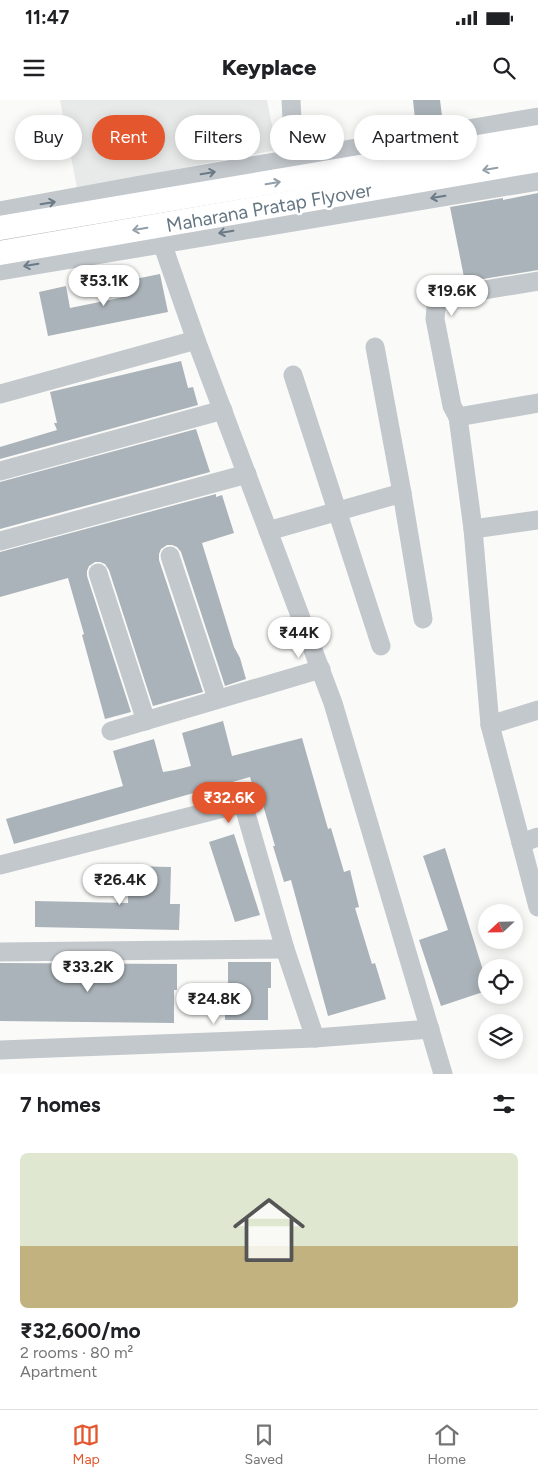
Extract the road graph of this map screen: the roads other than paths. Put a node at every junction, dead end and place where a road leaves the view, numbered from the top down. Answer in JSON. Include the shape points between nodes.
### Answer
{"nodes":[{"id":1,"x":291,"y":100,"type":"edge"},
{"id":2,"x":292,"y":115,"type":"edge"},
{"id":3,"x":538,"y":117,"type":"edge"},
{"id":4,"x":538,"y":137,"type":"edge"},
{"id":5,"x":344,"y":150,"type":"edge"},
{"id":6,"x":283,"y":160,"type":"edge"},
{"id":7,"x":538,"y":160,"type":"edge"},
{"id":8,"x":538,"y":181,"type":"edge"},
{"id":9,"x":0,"y":212,"type":"edge"},
{"id":10,"x":0,"y":228,"type":"edge"},
{"id":11,"x":162,"y":243,"type":"junction"},
{"id":12,"x":0,"y":253,"type":"edge"},
{"id":13,"x":0,"y":271,"type":"edge"},
{"id":14,"x":538,"y":281,"type":"edge"},
{"id":15,"x":196,"y":340,"type":"junction"},
{"id":16,"x":375,"y":347,"type":"dead end"},
{"id":17,"x":294,"y":375,"type":"dead end"},
{"id":18,"x":0,"y":394,"type":"edge"},
{"id":19,"x":538,"y":403,"type":"edge"},
{"id":20,"x":223,"y":410,"type":"junction"},
{"id":21,"x":458,"y":417,"type":"junction"},
{"id":22,"x":0,"y":471,"type":"edge"},
{"id":23,"x":247,"y":474,"type":"junction"},
{"id":24,"x":402,"y":493,"type":"junction"},
{"id":25,"x":338,"y":511,"type":"junction"},
{"id":26,"x":538,"y":520,"type":"edge"},
{"id":27,"x":473,"y":529,"type":"junction"},
{"id":28,"x":268,"y":531,"type":"junction"},
{"id":29,"x":0,"y":541,"type":"edge"},
{"id":30,"x":170,"y":556,"type":"dead end"},
{"id":31,"x":98,"y":573,"type":"dead end"},
{"id":32,"x":423,"y":618,"type":"dead end"},
{"id":33,"x":381,"y":646,"type":"dead end"},
{"id":34,"x":321,"y":669,"type":"junction"},
{"id":35,"x":217,"y":698,"type":"junction"},
{"id":36,"x":538,"y":710,"type":"edge"},
{"id":37,"x":146,"y":721,"type":"junction"},
{"id":38,"x":490,"y":725,"type":"junction"},
{"id":39,"x":111,"y":732,"type":"dead end"},
{"id":40,"x":530,"y":840,"type":"edge"},
{"id":41,"x":0,"y":865,"type":"edge"},
{"id":42,"x":538,"y":906,"type":"edge"},
{"id":43,"x":285,"y":949,"type":"junction"},
{"id":44,"x":0,"y":952,"type":"edge"},
{"id":45,"x":430,"y":1029,"type":"junction"},
{"id":46,"x":315,"y":1038,"type":"junction"},
{"id":47,"x":0,"y":1050,"type":"edge"},
{"id":48,"x":443,"y":1074,"type":"edge"}],
"edges":[{"from":1,"to":2,"type":"street"},
{"from":3,"to":5,"type":"street"},
{"from":10,"to":4,"type":"main road","name":"Maharana Pratap Flyover","one_way":true},
{"from":9,"to":6,"type":"street","one_way":true},
{"from":7,"to":12,"type":"main road","name":"Maharana Pratap Flyover","one_way":true},
{"from":8,"to":11,"type":"street","one_way":true},
{"from":11,"to":13,"type":"street","one_way":true},
{"from":11,"to":15,"type":"street"},
{"from":14,"to":21,"type":"street","via":[[437,298],[434,318],[452,406]]},
{"from":15,"to":18,"type":"street"},
{"from":15,"to":20,"type":"street"},
{"from":16,"to":24,"type":"street"},
{"from":17,"to":25,"type":"street"},
{"from":19,"to":21,"type":"street"},
{"from":20,"to":22,"type":"street"},
{"from":20,"to":23,"type":"street"},
{"from":21,"to":27,"type":"street"},
{"from":23,"to":28,"type":"street"},
{"from":23,"to":29,"type":"street"},
{"from":24,"to":25,"type":"street"},
{"from":24,"to":32,"type":"street"},
{"from":25,"to":28,"type":"street"},
{"from":25,"to":33,"type":"street"},
{"from":26,"to":27,"type":"street"},
{"from":27,"to":38,"type":"street"},
{"from":28,"to":34,"type":"street"},
{"from":30,"to":35,"type":"street"},
{"from":31,"to":37,"type":"street"},
{"from":34,"to":35,"type":"street"},
{"from":34,"to":45,"type":"street","via":[[334,703]]},
{"from":35,"to":37,"type":"street"},
{"from":36,"to":38,"type":"street"},
{"from":37,"to":39,"type":"street"},
{"from":38,"to":40,"type":"street"},
{"from":40,"to":42,"type":"street"},
{"from":41,"to":43,"type":"street","via":[[243,803]]},
{"from":43,"to":44,"type":"street"},
{"from":43,"to":46,"type":"street"},
{"from":45,"to":46,"type":"street"},
{"from":45,"to":48,"type":"street"},
{"from":46,"to":47,"type":"street"}]}
